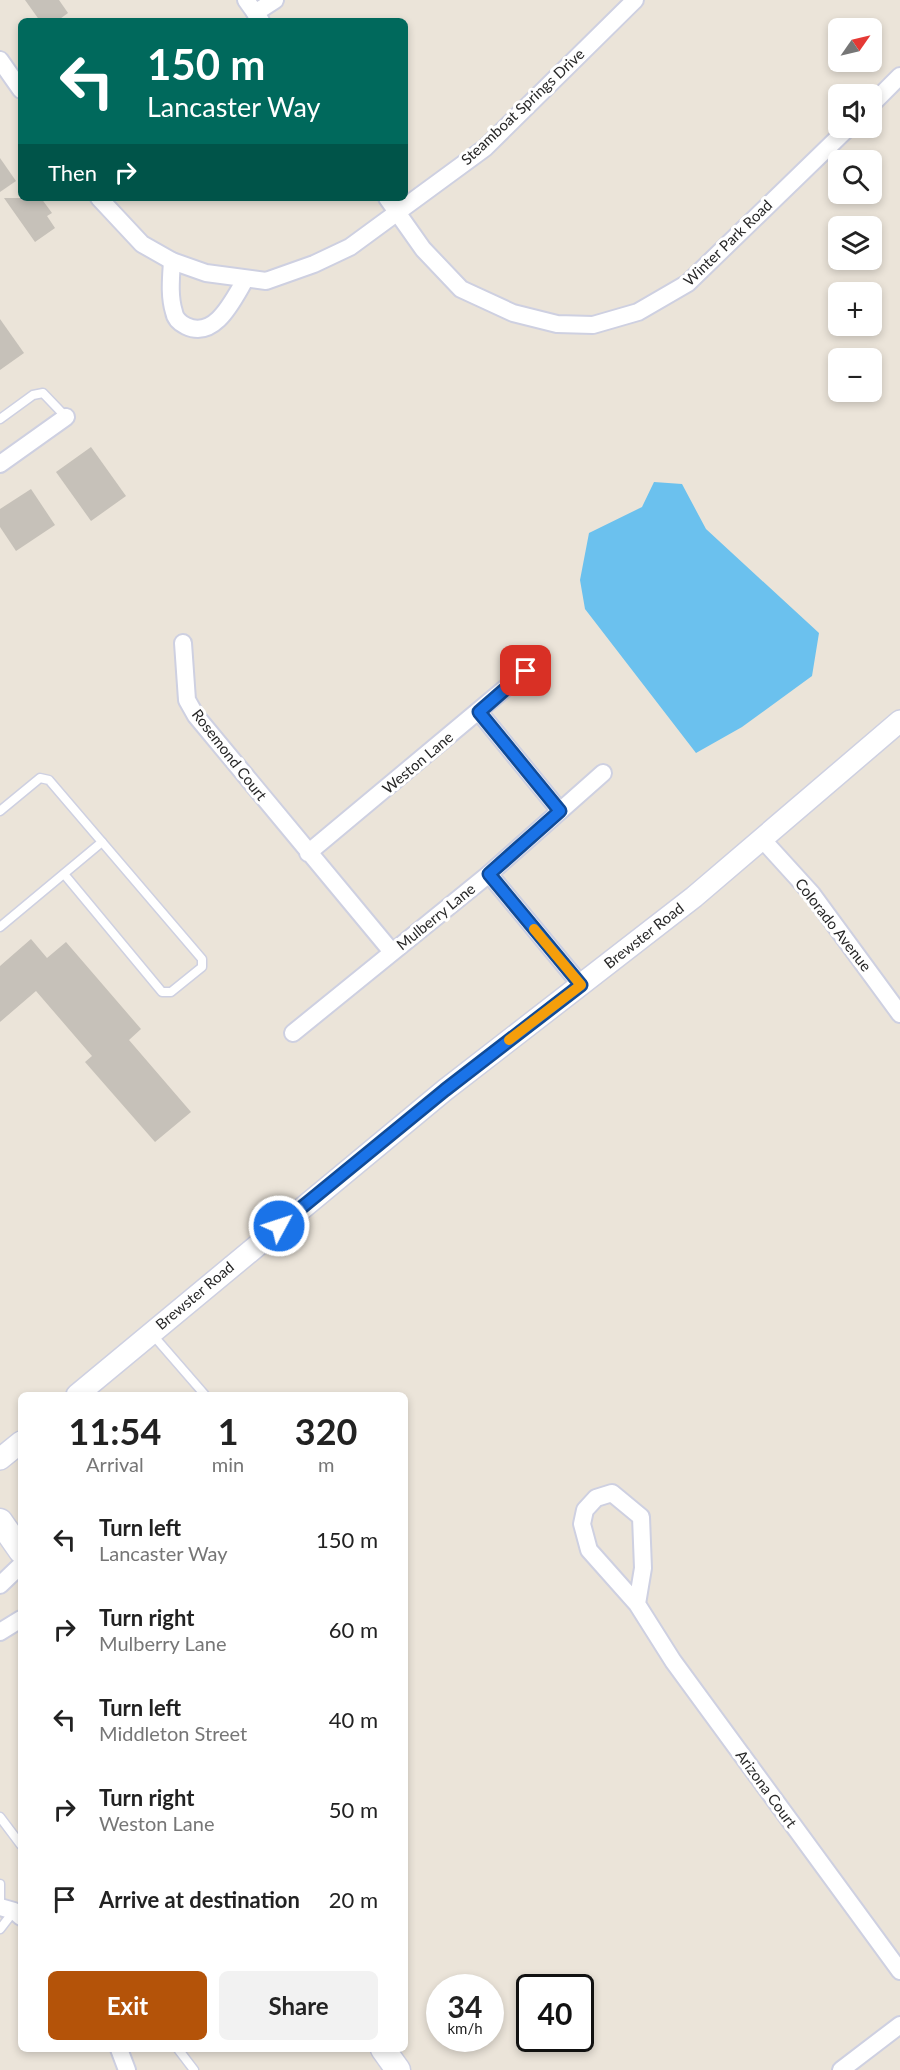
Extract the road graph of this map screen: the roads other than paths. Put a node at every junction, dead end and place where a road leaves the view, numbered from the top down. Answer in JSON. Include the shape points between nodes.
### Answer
{"nodes":[{"id":1,"x":275,"y":0,"type":"edge"},
{"id":2,"x":635,"y":0,"type":"edge"},
{"id":3,"x":254,"y":11,"type":"edge"},
{"id":4,"x":0,"y":60,"type":"edge"},
{"id":5,"x":900,"y":76,"type":"edge"},
{"id":6,"x":18,"y":86,"type":"edge"},
{"id":7,"x":882,"y":94,"type":"edge"},
{"id":8,"x":838,"y":138,"type":"edge"},
{"id":9,"x":102,"y":201,"type":"edge"},
{"id":10,"x":389,"y":201,"type":"edge"},
{"id":11,"x":398,"y":213,"type":"junction"},
{"id":12,"x":172,"y":261,"type":"junction"},
{"id":13,"x":245,"y":280,"type":"junction"},
{"id":14,"x":66,"y":417,"type":"joint"},
{"id":15,"x":0,"y":419,"type":"edge"},
{"id":16,"x":0,"y":464,"type":"edge"},
{"id":17,"x":183,"y":643,"type":"dead end"},
{"id":18,"x":526,"y":671,"type":"dead end"},
{"id":19,"x":479,"y":712,"type":"junction"},
{"id":20,"x":900,"y":721,"type":"edge"},
{"id":21,"x":603,"y":773,"type":"dead end"},
{"id":22,"x":0,"y":811,"type":"edge"},
{"id":23,"x":560,"y":811,"type":"junction"},
{"id":24,"x":762,"y":839,"type":"junction"},
{"id":25,"x":102,"y":842,"type":"junction"},
{"id":26,"x":308,"y":853,"type":"junction"},
{"id":27,"x":64,"y":874,"type":"junction"},
{"id":28,"x":489,"y":874,"type":"junction"},
{"id":29,"x":0,"y":927,"type":"edge"},
{"id":30,"x":392,"y":952,"type":"junction"},
{"id":31,"x":581,"y":985,"type":"junction"},
{"id":32,"x":900,"y":1014,"type":"edge"},
{"id":33,"x":293,"y":1033,"type":"dead end"},
{"id":34,"x":151,"y":1333,"type":"junction"},
{"id":35,"x":81,"y":1392,"type":"edge"},
{"id":36,"x":202,"y":1392,"type":"edge"},
{"id":37,"x":18,"y":1444,"type":"edge"},
{"id":38,"x":0,"y":1459,"type":"edge"},
{"id":39,"x":0,"y":1521,"type":"edge"},
{"id":40,"x":18,"y":1547,"type":"edge"},
{"id":41,"x":18,"y":1568,"type":"edge"},
{"id":42,"x":0,"y":1586,"type":"edge"},
{"id":43,"x":637,"y":1604,"type":"junction"},
{"id":44,"x":18,"y":1621,"type":"edge"},
{"id":45,"x":0,"y":1632,"type":"edge"},
{"id":46,"x":0,"y":1817,"type":"edge"},
{"id":47,"x":18,"y":1841,"type":"edge"},
{"id":48,"x":0,"y":1884,"type":"edge"},
{"id":49,"x":9,"y":1909,"type":"edge"},
{"id":50,"x":0,"y":1929,"type":"edge"},
{"id":51,"x":900,"y":1971,"type":"edge"},
{"id":52,"x":900,"y":2025,"type":"edge"},
{"id":53,"x":120,"y":2052,"type":"edge"},
{"id":54,"x":180,"y":2052,"type":"edge"},
{"id":55,"x":385,"y":2052,"type":"edge"},
{"id":56,"x":127,"y":2070,"type":"edge"},
{"id":57,"x":194,"y":2070,"type":"edge"},
{"id":58,"x":398,"y":2070,"type":"edge"},
{"id":59,"x":841,"y":2070,"type":"edge"}],
"edges":[{"from":1,"to":3,"type":"street"},
{"from":2,"to":11,"type":"street","name":"Steamboat Springs Drive","via":[[485,147]]},
{"from":4,"to":6,"type":"street"},
{"from":5,"to":7,"type":"street"},
{"from":8,"to":11,"type":"street","name":"Winter Park Road","via":[[688,283],[638,312],[592,325],[557,324],[513,313],[461,289],[423,249]]},
{"from":9,"to":12,"type":"street","name":"Steamboat Springs Drive","via":[[142,244]]},
{"from":10,"to":11,"type":"street","name":"Winter Park Road"},
{"from":11,"to":13,"type":"street","name":"Steamboat Springs Drive","via":[[350,247],[314,264],[266,281]]},
{"from":12,"to":13,"type":"street","name":"Steamboat Springs Drive","via":[[206,273]]},
{"from":12,"to":13,"type":"street","via":[[174,315],[190,328],[202,330],[213,326]]},
{"from":14,"to":15,"type":"lane","via":[[43,393],[33,395]]},
{"from":14,"to":16,"type":"street"},
{"from":17,"to":26,"type":"street","name":"Rosemond Court","via":[[187,700]]},
{"from":18,"to":19,"type":"street","name":"Weston Lane"},
{"from":19,"to":23,"type":"street"},
{"from":19,"to":26,"type":"street","name":"Weston Lane"},
{"from":20,"to":24,"type":"street","name":"Brewster Road"},
{"from":21,"to":23,"type":"street","name":"Mulberry Lane"},
{"from":22,"to":25,"type":"lane","via":[[44,777]]},
{"from":23,"to":28,"type":"street","name":"Mulberry Lane"},
{"from":24,"to":31,"type":"street","name":"Brewster Road"},
{"from":24,"to":32,"type":"street","name":"Colorado Avenue","via":[[812,894]]},
{"from":25,"to":27,"type":"lane"},
{"from":25,"to":27,"type":"lane","via":[[202,959],[202,967],[171,992],[162,992]]},
{"from":26,"to":30,"type":"street","name":"Rosemond Court"},
{"from":27,"to":29,"type":"lane"},
{"from":28,"to":30,"type":"street","name":"Mulberry Lane"},
{"from":28,"to":31,"type":"street"},
{"from":30,"to":33,"type":"street","name":"Mulberry Lane"},
{"from":31,"to":34,"type":"street","name":"Brewster Road","via":[[445,1090]]},
{"from":34,"to":35,"type":"street","name":"Brewster Road"},
{"from":34,"to":36,"type":"lane"},
{"from":37,"to":38,"type":"street"},
{"from":39,"to":40,"type":"main road"},
{"from":41,"to":42,"type":"street"},
{"from":43,"to":43,"type":"street","name":"Arizona Court","via":[[643,1568],[641,1517],[612,1493],[596,1498],[585,1510],[582,1524],[590,1550]]},
{"from":43,"to":51,"type":"street","name":"Arizona Court","via":[[679,1670]]},
{"from":44,"to":45,"type":"street"},
{"from":46,"to":47,"type":"lane"},
{"from":48,"to":49,"type":"lane"},
{"from":49,"to":50,"type":"lane"},
{"from":52,"to":59,"type":"street"},
{"from":53,"to":56,"type":"street"},
{"from":54,"to":57,"type":"lane"},
{"from":55,"to":58,"type":"main road"}]}
